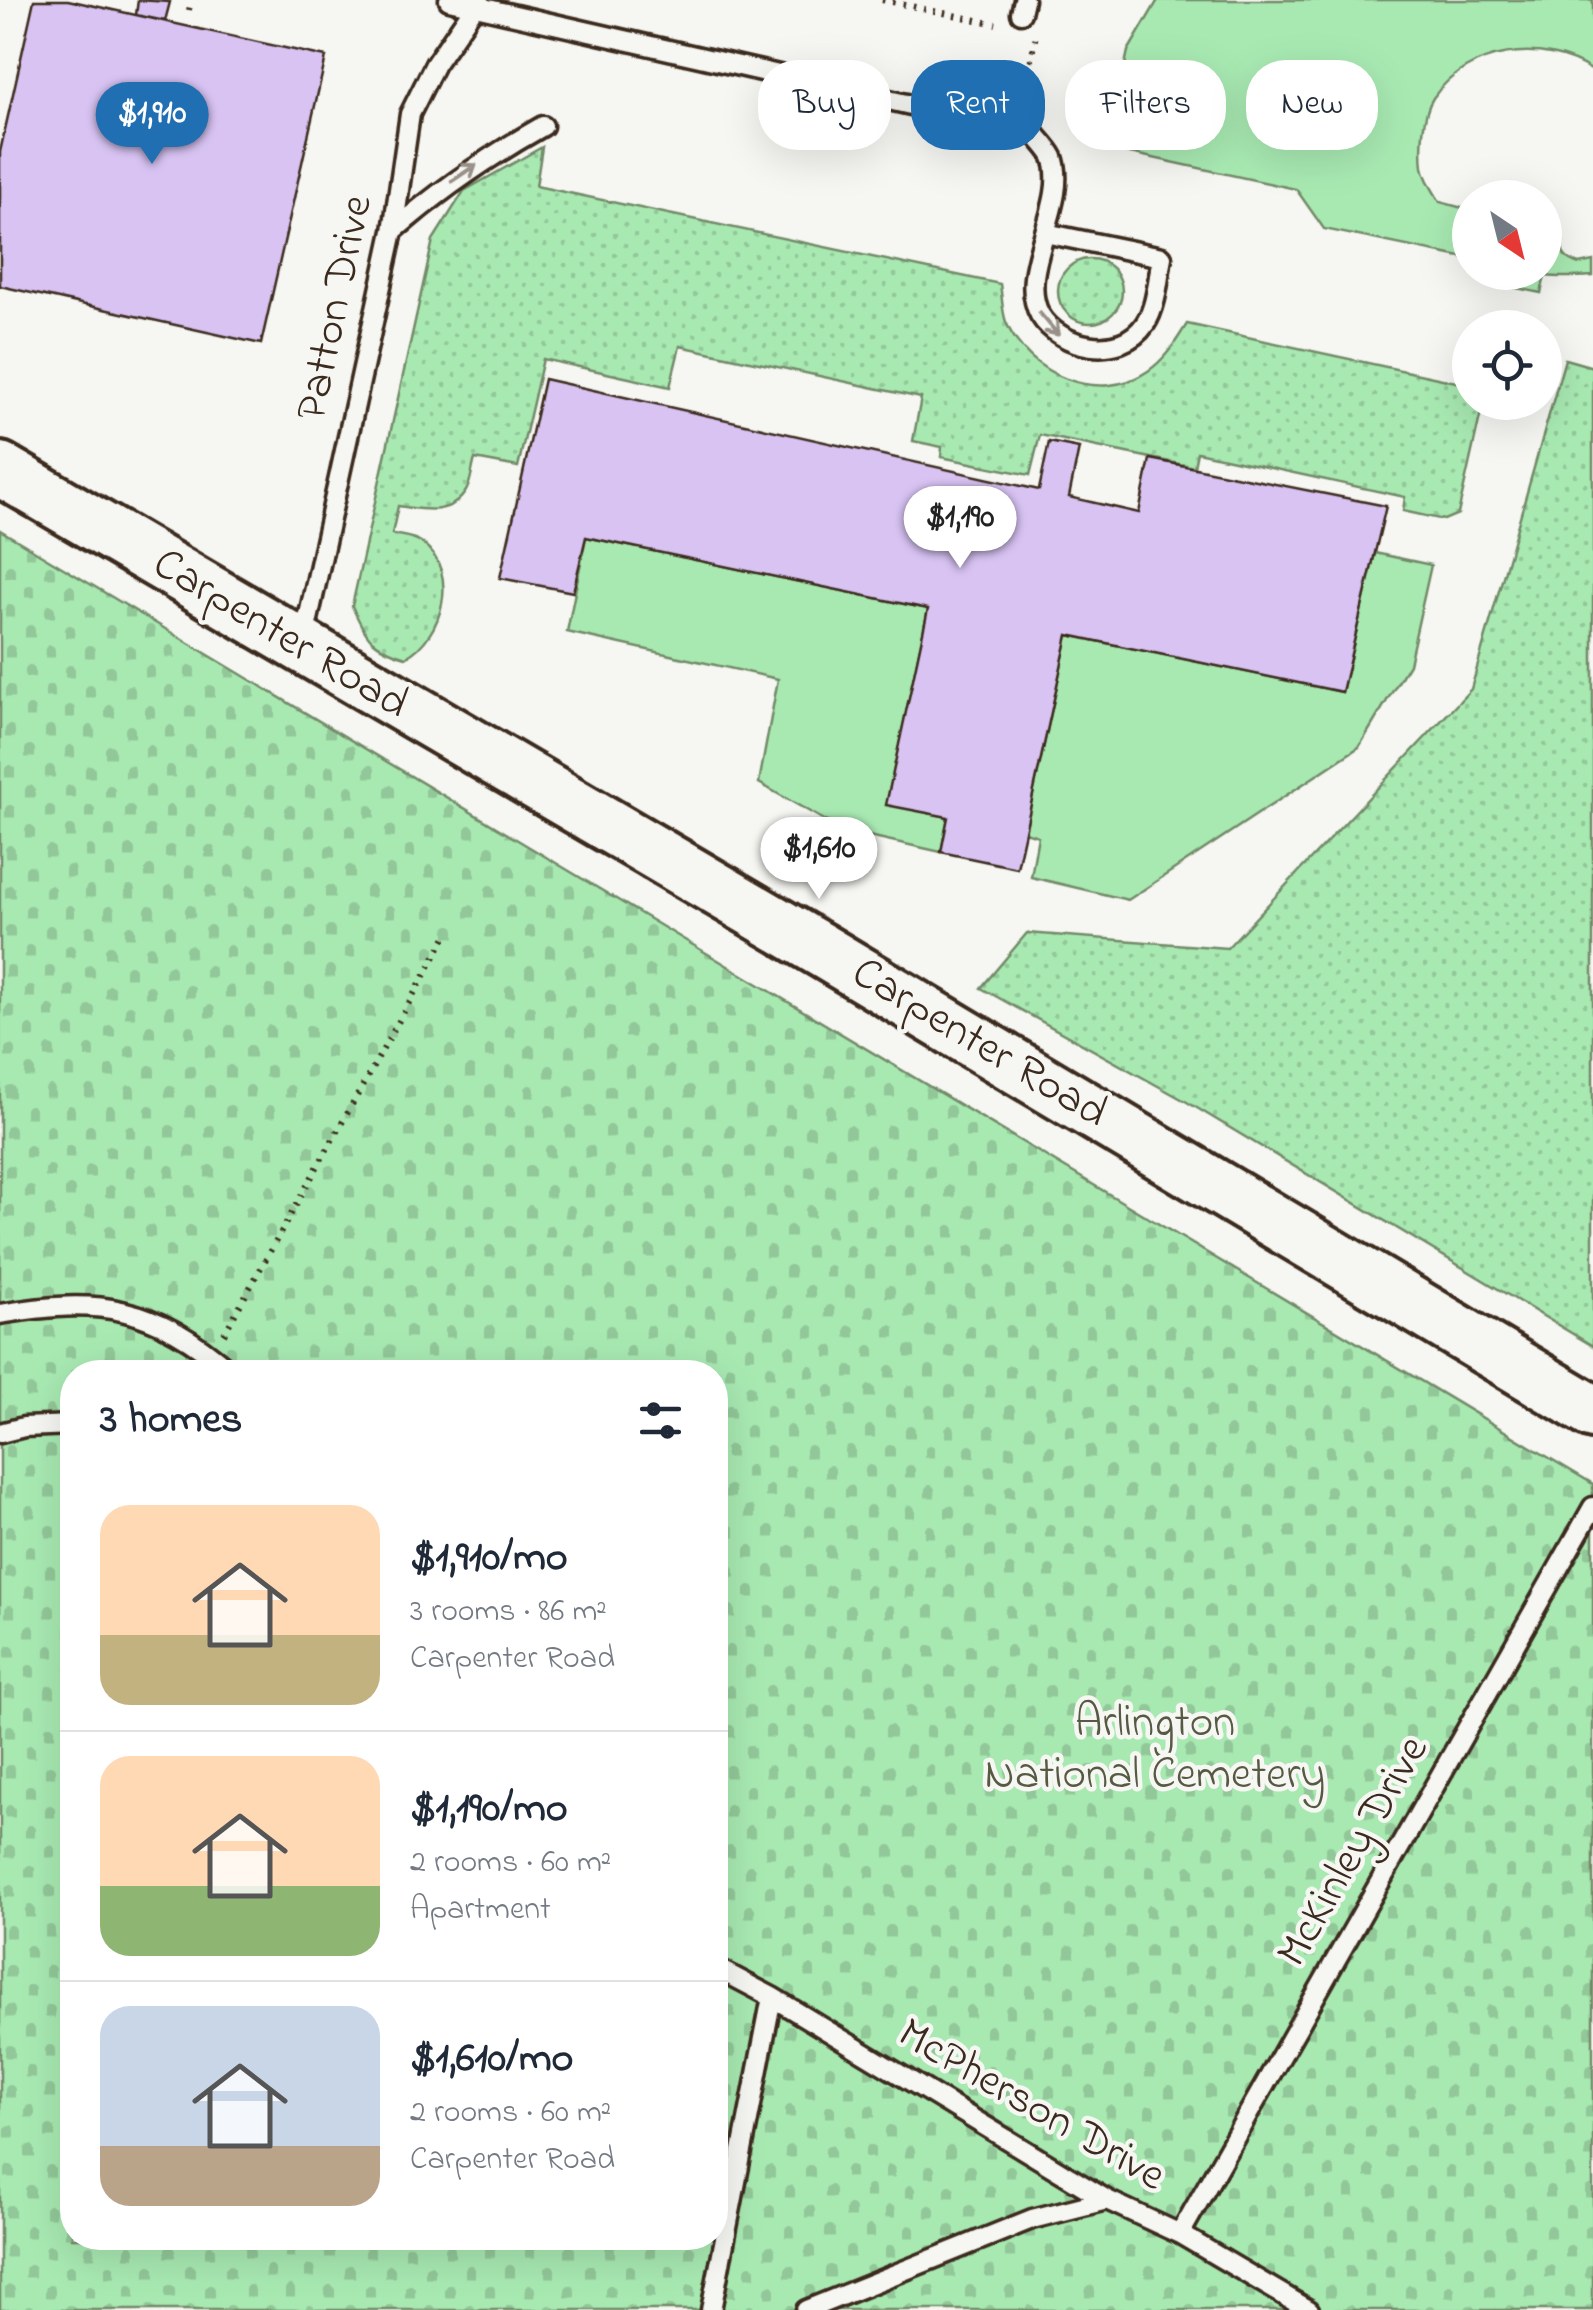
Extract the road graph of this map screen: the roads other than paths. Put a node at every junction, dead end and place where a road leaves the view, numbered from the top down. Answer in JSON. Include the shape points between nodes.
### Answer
{"nodes":[{"id":1,"x":449,"y":0,"type":"edge"},
{"id":2,"x":477,"y":3,"type":"edge"},
{"id":3,"x":543,"y":126,"type":"dead end"},
{"id":4,"x":393,"y":232,"type":"junction"},
{"id":5,"x":1045,"y":233,"type":"junction"},
{"id":6,"x":0,"y":468,"type":"edge"},
{"id":7,"x":302,"y":648,"type":"junction"},
{"id":8,"x":0,"y":1314,"type":"edge"},
{"id":9,"x":217,"y":1360,"type":"edge"},
{"id":10,"x":1593,"y":1412,"type":"edge"},
{"id":11,"x":60,"y":1426,"type":"edge"},
{"id":12,"x":0,"y":1434,"type":"edge"},
{"id":13,"x":1593,"y":1507,"type":"edge"},
{"id":14,"x":728,"y":1974,"type":"edge"},
{"id":15,"x":772,"y":1997,"type":"junction"},
{"id":16,"x":1107,"y":2200,"type":"junction"},
{"id":17,"x":728,"y":2223,"type":"edge"},
{"id":18,"x":1180,"y":2234,"type":"junction"},
{"id":19,"x":723,"y":2250,"type":"edge"},
{"id":20,"x":711,"y":2310,"type":"edge"},
{"id":21,"x":806,"y":2310,"type":"edge"},
{"id":22,"x":1309,"y":2310,"type":"edge"}],
"edges":[{"from":1,"to":2,"type":"lane"},
{"from":2,"to":4,"type":"lane","name":"Patton Drive","via":[[434,64],[410,114]]},
{"from":2,"to":5,"type":"lane","via":[[1034,133],[1052,155],[1057,182]]},
{"from":4,"to":3,"type":"lane","one_way":true,"via":[[440,190]]},
{"from":4,"to":7,"type":"lane","name":"Patton Drive"},
{"from":5,"to":5,"type":"lane","one_way":true,"via":[[1034,304],[1061,338],[1106,346],[1144,326],[1162,257]]},
{"from":6,"to":7,"type":"street","name":"Carpenter Road"},
{"from":7,"to":10,"type":"street","name":"Carpenter Road"},
{"from":8,"to":9,"type":"lane","via":[[52,1305],[110,1308],[165,1323]]},
{"from":11,"to":12,"type":"lane"},
{"from":13,"to":18,"type":"lane","name":"McKinley Drive"},
{"from":14,"to":15,"type":"lane","name":"McPherson Drive"},
{"from":15,"to":16,"type":"lane","name":"McPherson Drive"},
{"from":15,"to":17,"type":"lane"},
{"from":16,"to":18,"type":"lane","name":"McPherson Drive"},
{"from":16,"to":21,"type":"lane","via":[[1032,2219]]},
{"from":18,"to":22,"type":"lane","name":"McPherson Drive"},
{"from":19,"to":20,"type":"lane"}]}
